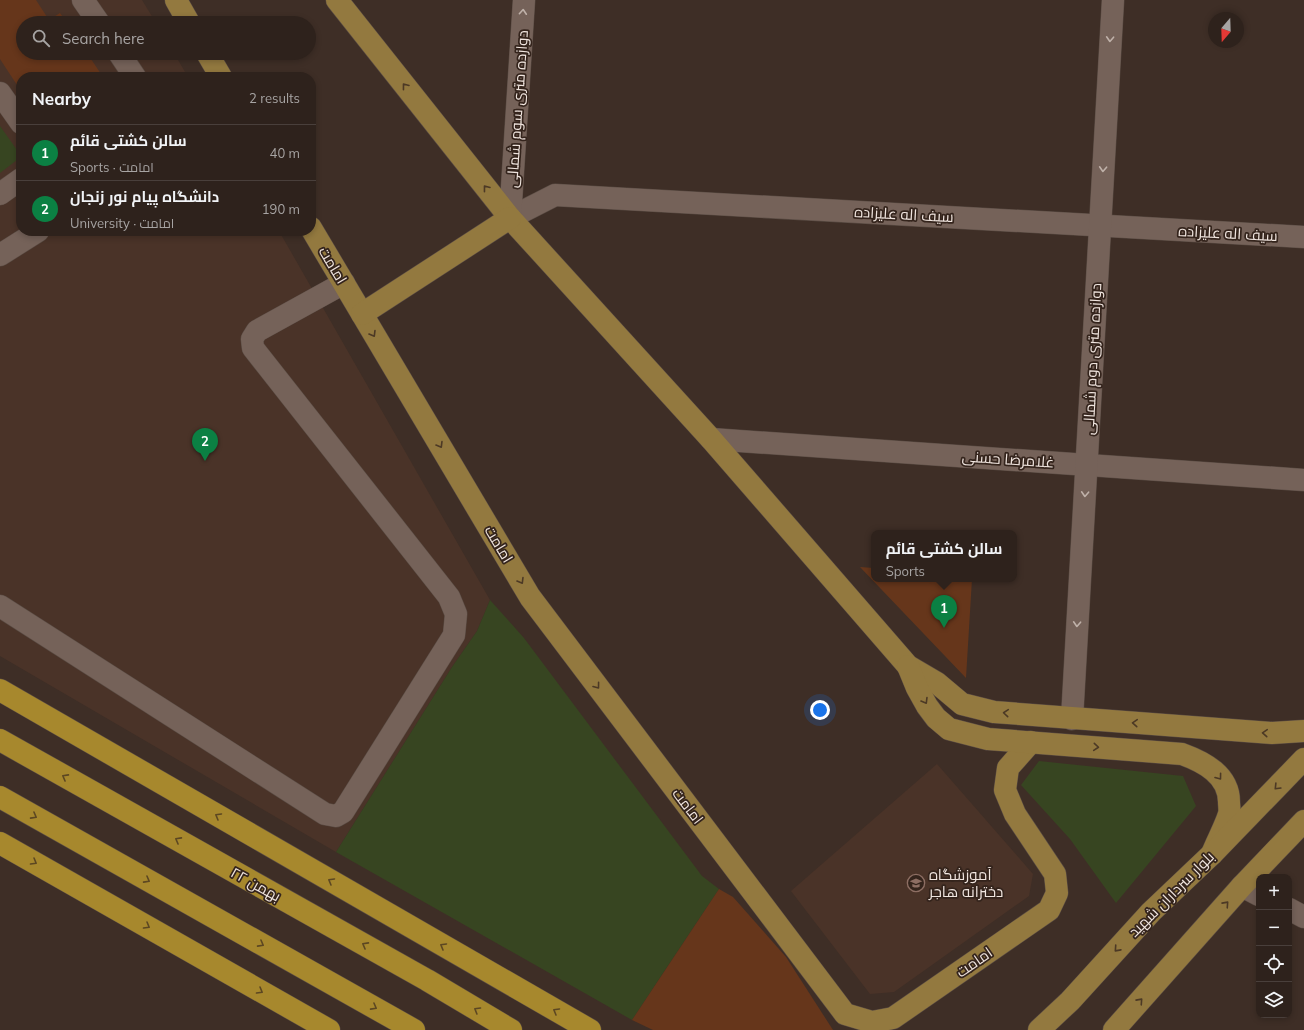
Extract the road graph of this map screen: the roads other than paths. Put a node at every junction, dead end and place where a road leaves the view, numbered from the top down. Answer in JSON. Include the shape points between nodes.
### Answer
{"nodes":[{"id":1,"x":83,"y":0,"type":"edge"},
{"id":2,"x":176,"y":0,"type":"edge"},
{"id":3,"x":337,"y":0,"type":"edge"},
{"id":4,"x":524,"y":0,"type":"edge"},
{"id":5,"x":1113,"y":0,"type":"edge"},
{"id":6,"x":94,"y":16,"type":"edge"},
{"id":7,"x":185,"y":16,"type":"edge"},
{"id":8,"x":124,"y":60,"type":"edge"},
{"id":9,"x":211,"y":60,"type":"edge"},
{"id":10,"x":132,"y":72,"type":"edge"},
{"id":11,"x":218,"y":72,"type":"edge"},
{"id":12,"x":0,"y":93,"type":"edge"},
{"id":13,"x":16,"y":116,"type":"edge"},
{"id":14,"x":16,"y":183,"type":"edge"},
{"id":15,"x":0,"y":194,"type":"edge"},
{"id":16,"x":510,"y":218,"type":"junction"},
{"id":17,"x":1100,"y":225,"type":"junction"},
{"id":18,"x":30,"y":236,"type":"edge"},
{"id":19,"x":316,"y":236,"type":"edge"},
{"id":20,"x":1304,"y":237,"type":"edge"},
{"id":21,"x":0,"y":255,"type":"edge"},
{"id":22,"x":344,"y":283,"type":"junction"},
{"id":23,"x":362,"y":314,"type":"junction"},
{"id":24,"x":711,"y":439,"type":"junction"},
{"id":25,"x":1086,"y":465,"type":"junction"},
{"id":26,"x":1304,"y":480,"type":"edge"},
{"id":27,"x":0,"y":606,"type":"edge"},
{"id":28,"x":908,"y":666,"type":"junction"},
{"id":29,"x":0,"y":690,"type":"edge"},
{"id":30,"x":1072,"y":718,"type":"junction"},
{"id":31,"x":1304,"y":731,"type":"edge"},
{"id":32,"x":0,"y":740,"type":"edge"},
{"id":33,"x":1031,"y":742,"type":"junction"},
{"id":34,"x":1070,"y":745,"type":"junction"},
{"id":35,"x":1304,"y":759,"type":"edge"},
{"id":36,"x":0,"y":797,"type":"edge"},
{"id":37,"x":1304,"y":821,"type":"edge"},
{"id":38,"x":0,"y":843,"type":"edge"},
{"id":39,"x":1212,"y":854,"type":"junction"},
{"id":40,"x":1250,"y":890,"type":"edge"},
{"id":41,"x":1292,"y":911,"type":"edge"},
{"id":42,"x":1304,"y":917,"type":"edge"},
{"id":43,"x":329,"y":1030,"type":"edge"},
{"id":44,"x":414,"y":1030,"type":"edge"},
{"id":45,"x":511,"y":1030,"type":"edge"},
{"id":46,"x":590,"y":1030,"type":"edge"},
{"id":47,"x":1039,"y":1030,"type":"edge"},
{"id":48,"x":1114,"y":1030,"type":"edge"}],
"edges":[{"from":1,"to":6,"type":"street"},
{"from":2,"to":7,"type":"main road"},
{"from":16,"to":3,"type":"main road","one_way":true},
{"from":16,"to":4,"type":"street","name":"دوازده متری سوم شمالی","one_way":true},
{"from":5,"to":17,"type":"street","name":"دوازده متری دوم شمالی","one_way":true},
{"from":8,"to":10,"type":"street"},
{"from":9,"to":11,"type":"main road"},
{"from":12,"to":13,"type":"street"},
{"from":14,"to":15,"type":"street"},
{"from":16,"to":17,"type":"street","name":"سیف اله علیزاده","via":[[555,194]]},
{"from":16,"to":23,"type":"main road"},
{"from":16,"to":24,"type":"main road"},
{"from":17,"to":20,"type":"street","name":"سیف اله علیزاده"},
{"from":17,"to":25,"type":"street","name":"دوازده متری دوم شمالی"},
{"from":18,"to":21,"type":"street"},
{"from":19,"to":22,"type":"main road","name":"امامت"},
{"from":22,"to":23,"type":"main road","name":"امامت"},
{"from":22,"to":27,"type":"street","via":[[257,331],[252,339],[253,348],[449,597],[456,614],[454,635],[343,812],[336,816],[325,814]]},
{"from":23,"to":33,"type":"main road","name":"امامت","one_way":true,"via":[[530,597],[845,1014],[872,1022],[893,1018],[1048,910],[1056,893],[1055,874],[1015,814],[1006,790],[1008,768]]},
{"from":24,"to":25,"type":"street","name":"غلامرضا حسنی"},
{"from":24,"to":28,"type":"main road"},
{"from":25,"to":26,"type":"street","name":"غلامرضا حسنی"},
{"from":25,"to":30,"type":"street","name":"دوازده متری دوم شمالی","one_way":true},
{"from":30,"to":28,"type":"main road","one_way":true,"via":[[994,712],[962,704],[937,683]]},
{"from":28,"to":33,"type":"main road","one_way":true,"via":[[928,706],[936,718],[949,729],[988,738]]},
{"from":46,"to":29,"type":"highway","one_way":true},
{"from":31,"to":30,"type":"main road","one_way":true,"via":[[1272,733]]},
{"from":30,"to":34,"type":"main road"},
{"from":45,"to":32,"type":"highway","name":"۲۲ بهمن","one_way":true,"via":[[420,976]]},
{"from":33,"to":34,"type":"main road"},
{"from":34,"to":39,"type":"main road","one_way":true,"via":[[1182,754],[1199,760],[1214,770],[1229,794],[1229,813]]},
{"from":35,"to":39,"type":"main road","name":"بلوار سرداران شهید","one_way":true},
{"from":36,"to":44,"type":"highway","one_way":true},
{"from":37,"to":40,"type":"main road"},
{"from":38,"to":43,"type":"highway","one_way":true},
{"from":39,"to":47,"type":"main road","name":"بلوار سرداران شهید","one_way":true,"via":[[1150,912],[1070,1001]]},
{"from":48,"to":40,"type":"main road","one_way":true},
{"from":41,"to":42,"type":"street"}]}
